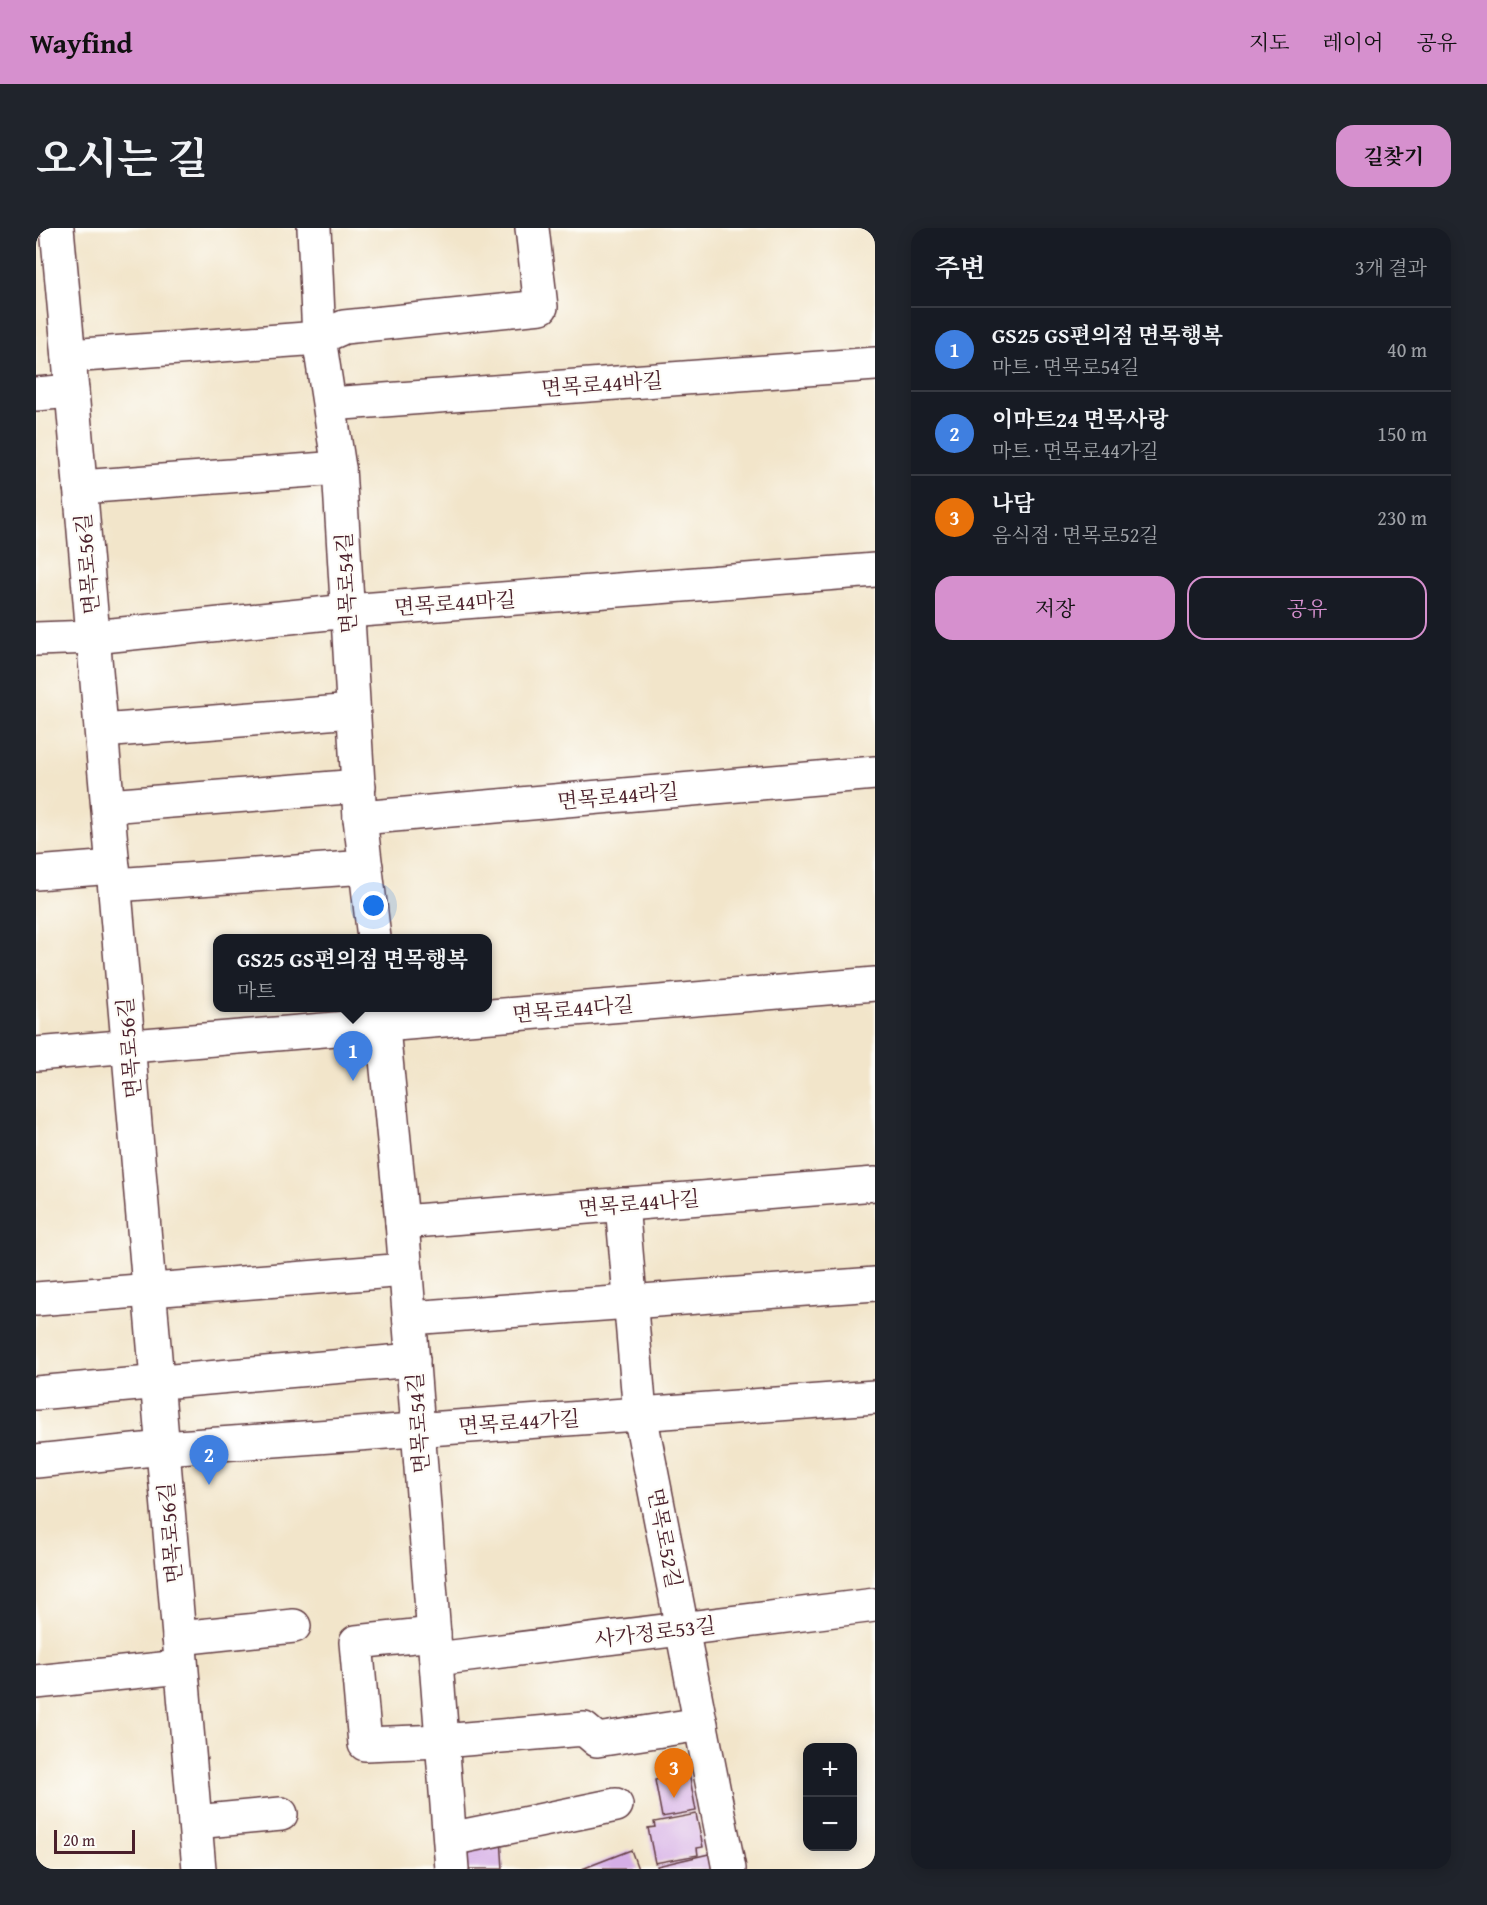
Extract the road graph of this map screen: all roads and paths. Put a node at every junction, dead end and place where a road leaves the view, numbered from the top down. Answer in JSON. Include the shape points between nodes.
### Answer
{"nodes":[{"id":1,"x":57,"y":228,"type":"edge"},
{"id":2,"x":314,"y":228,"type":"edge"},
{"id":3,"x":532,"y":228,"type":"edge"},
{"id":4,"x":319,"y":338,"type":"junction"},
{"id":5,"x":69,"y":356,"type":"junction"},
{"id":6,"x":875,"y":364,"type":"edge"},
{"id":7,"x":72,"y":391,"type":"junction"},
{"id":8,"x":36,"y":394,"type":"edge"},
{"id":9,"x":330,"y":404,"type":"junction"},
{"id":10,"x":339,"y":468,"type":"junction"},
{"id":11,"x":80,"y":487,"type":"junction"},
{"id":12,"x":875,"y":570,"type":"edge"},
{"id":13,"x":348,"y":611,"type":"junction"},
{"id":14,"x":93,"y":637,"type":"junction"},
{"id":15,"x":36,"y":639,"type":"edge"},
{"id":16,"x":353,"y":711,"type":"junction"},
{"id":17,"x":102,"y":731,"type":"junction"},
{"id":18,"x":875,"y":773,"type":"edge"},
{"id":19,"x":359,"y":786,"type":"junction"},
{"id":20,"x":108,"y":806,"type":"junction"},
{"id":21,"x":360,"y":818,"type":"junction"},
{"id":22,"x":366,"y":867,"type":"junction"},
{"id":23,"x":36,"y":873,"type":"edge"},
{"id":24,"x":114,"y":876,"type":"junction"},
{"id":25,"x":373,"y":934,"type":"edge"},
{"id":26,"x":875,"y":984,"type":"edge"},
{"id":27,"x":492,"y":1009,"type":"edge"},
{"id":28,"x":444,"y":1012,"type":"edge"},
{"id":29,"x":382,"y":1016,"type":"edge"},
{"id":30,"x":128,"y":1046,"type":"junction"},
{"id":31,"x":36,"y":1054,"type":"edge"},
{"id":32,"x":875,"y":1184,"type":"edge"},
{"id":33,"x":622,"y":1204,"type":"junction"},
{"id":34,"x":402,"y":1222,"type":"junction"},
{"id":35,"x":406,"y":1270,"type":"junction"},
{"id":36,"x":875,"y":1284,"type":"edge"},
{"id":37,"x":150,"y":1290,"type":"junction"},
{"id":38,"x":36,"y":1299,"type":"edge"},
{"id":39,"x":631,"y":1303,"type":"junction"},
{"id":40,"x":410,"y":1318,"type":"junction"},
{"id":41,"x":413,"y":1360,"type":"junction"},
{"id":42,"x":157,"y":1382,"type":"junction"},
{"id":43,"x":36,"y":1393,"type":"edge"},
{"id":44,"x":875,"y":1397,"type":"edge"},
{"id":45,"x":640,"y":1414,"type":"junction"},
{"id":46,"x":419,"y":1429,"type":"junction"},
{"id":47,"x":163,"y":1448,"type":"junction"},
{"id":48,"x":36,"y":1461,"type":"edge"},
{"id":49,"x":875,"y":1605,"type":"edge"},
{"id":50,"x":294,"y":1626,"type":"dead end"},
{"id":51,"x":682,"y":1628,"type":"junction"},
{"id":52,"x":435,"y":1646,"type":"junction"},
{"id":53,"x":180,"y":1652,"type":"junction"},
{"id":54,"x":36,"y":1682,"type":"edge"},
{"id":55,"x":701,"y":1724,"type":"junction"},
{"id":56,"x":442,"y":1741,"type":"junction"},
{"id":57,"x":616,"y":1805,"type":"dead end"},
{"id":58,"x":281,"y":1814,"type":"dead end"},
{"id":59,"x":195,"y":1822,"type":"junction"},
{"id":60,"x":451,"y":1854,"type":"edge"},
{"id":61,"x":199,"y":1869,"type":"edge"},
{"id":62,"x":729,"y":1869,"type":"edge"}],
"edges":[{"from":1,"to":5,"type":"street","name":"면목로56길"},
{"from":2,"to":4,"type":"street","name":"면목로54길"},
{"from":3,"to":4,"type":"street","via":[[541,307],[344,327]]},
{"from":4,"to":5,"type":"street"},
{"from":4,"to":9,"type":"street","name":"면목로54길"},
{"from":5,"to":7,"type":"street","name":"면목로56길"},
{"from":6,"to":9,"type":"street","name":"면목로44바길"},
{"from":7,"to":8,"type":"street"},
{"from":7,"to":11,"type":"street","name":"면목로56길"},
{"from":9,"to":10,"type":"street","name":"면목로54길"},
{"from":10,"to":11,"type":"street"},
{"from":10,"to":13,"type":"street","name":"면목로54길"},
{"from":11,"to":14,"type":"street","name":"면목로56길"},
{"from":12,"to":13,"type":"street","name":"면목로44마길"},
{"from":13,"to":14,"type":"street","name":"면목로44마길"},
{"from":13,"to":16,"type":"street","name":"면목로54길"},
{"from":14,"to":15,"type":"street","name":"면목로44마길"},
{"from":14,"to":17,"type":"street","name":"면목로56길"},
{"from":16,"to":17,"type":"street"},
{"from":16,"to":19,"type":"street","name":"면목로54길"},
{"from":17,"to":20,"type":"street","name":"면목로56길"},
{"from":18,"to":21,"type":"street","name":"면목로44라길"},
{"from":19,"to":20,"type":"street"},
{"from":19,"to":21,"type":"street","name":"면목로54길"},
{"from":20,"to":24,"type":"street","name":"면목로56길"},
{"from":21,"to":22,"type":"street","name":"면목로54길"},
{"from":22,"to":24,"type":"street"},
{"from":22,"to":25,"type":"street","name":"면목로54길"},
{"from":23,"to":24,"type":"street"},
{"from":24,"to":30,"type":"street","name":"면목로56길"},
{"from":26,"to":27,"type":"street","name":"면목로44다길"},
{"from":28,"to":29,"type":"street","name":"면목로44다길"},
{"from":29,"to":30,"type":"street","name":"면목로44다길"},
{"from":29,"to":34,"type":"street","name":"면목로54길"},
{"from":30,"to":31,"type":"street","name":"면목로44다길"},
{"from":30,"to":37,"type":"street","name":"면목로56길"},
{"from":32,"to":33,"type":"street","name":"면목로44나길"},
{"from":33,"to":34,"type":"street","name":"면목로44나길"},
{"from":33,"to":39,"type":"street","name":"면목로52길"},
{"from":34,"to":35,"type":"street","name":"면목로54길"},
{"from":35,"to":37,"type":"street"},
{"from":35,"to":40,"type":"street","name":"면목로54길"},
{"from":36,"to":39,"type":"street"},
{"from":37,"to":38,"type":"street"},
{"from":37,"to":42,"type":"street","name":"면목로56길"},
{"from":39,"to":40,"type":"street"},
{"from":39,"to":45,"type":"street","name":"면목로52길"},
{"from":40,"to":41,"type":"street","name":"면목로54길"},
{"from":41,"to":42,"type":"street"},
{"from":41,"to":46,"type":"street","name":"면목로54길"},
{"from":42,"to":43,"type":"street"},
{"from":42,"to":47,"type":"street","name":"면목로56길"},
{"from":44,"to":45,"type":"street","name":"면목로44가길"},
{"from":45,"to":46,"type":"street","name":"면목로44가길"},
{"from":45,"to":51,"type":"street","name":"면목로52길"},
{"from":46,"to":47,"type":"street","name":"면목로44가길"},
{"from":46,"to":52,"type":"street","name":"면목로54길"},
{"from":47,"to":48,"type":"street","name":"면목로44가길"},
{"from":47,"to":53,"type":"street","name":"면목로56길"},
{"from":49,"to":51,"type":"street","name":"사가정로53길"},
{"from":50,"to":53,"type":"street"},
{"from":51,"to":52,"type":"street","name":"사가정로53길"},
{"from":51,"to":55,"type":"street","name":"면목로52길"},
{"from":52,"to":56,"type":"street","name":"면목로54길"},
{"from":52,"to":56,"type":"street","name":"사가정로53길","via":[[356,1641],[365,1744]]},
{"from":53,"to":54,"type":"street"},
{"from":53,"to":59,"type":"street","name":"면목로56길"},
{"from":55,"to":56,"type":"street","via":[[597,1740],[584,1729]]},
{"from":55,"to":62,"type":"street","name":"면목로52길"},
{"from":56,"to":60,"type":"street","name":"면목로54길"},
{"from":57,"to":60,"type":"street","name":"면목로54길"},
{"from":58,"to":59,"type":"street"},
{"from":59,"to":61,"type":"street","name":"면목로56길"}]}
